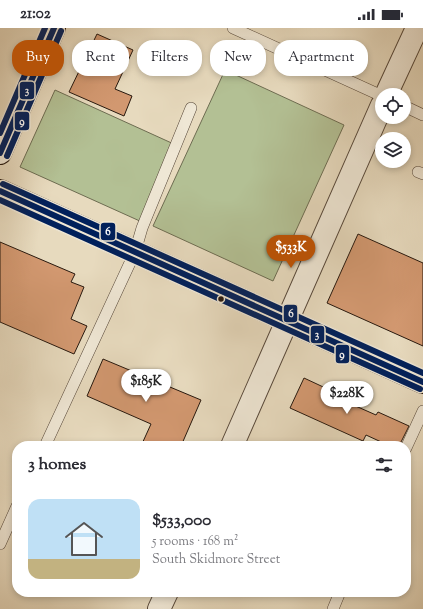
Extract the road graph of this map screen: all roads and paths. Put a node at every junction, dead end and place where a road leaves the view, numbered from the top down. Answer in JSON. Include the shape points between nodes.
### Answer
{"nodes":[{"id":1,"x":54,"y":28,"type":"edge"},
{"id":2,"x":232,"y":28,"type":"edge"},
{"id":3,"x":416,"y":28,"type":"edge"},
{"id":4,"x":389,"y":88,"type":"edge"},
{"id":5,"x":375,"y":93,"type":"edge"},
{"id":6,"x":191,"y":108,"type":"dead end"},
{"id":7,"x":411,"y":109,"type":"edge"},
{"id":8,"x":423,"y":115,"type":"edge"},
{"id":9,"x":375,"y":121,"type":"edge"},
{"id":10,"x":0,"y":153,"type":"edge"},
{"id":11,"x":0,"y":191,"type":"edge"},
{"id":12,"x":135,"y":252,"type":"junction"},
{"id":13,"x":287,"y":322,"type":"junction"},
{"id":14,"x":423,"y":382,"type":"edge"},
{"id":15,"x":423,"y":411,"type":"edge"},
{"id":16,"x":47,"y":441,"type":"edge"},
{"id":17,"x":234,"y":441,"type":"edge"},
{"id":18,"x":409,"y":441,"type":"edge"},
{"id":19,"x":12,"y":517,"type":"edge"},
{"id":20,"x":0,"y":544,"type":"edge"},
{"id":21,"x":165,"y":597,"type":"edge"},
{"id":22,"x":338,"y":597,"type":"edge"},
{"id":23,"x":159,"y":609,"type":"edge"},
{"id":24,"x":333,"y":609,"type":"edge"}],
"edges":[{"from":1,"to":10,"type":"street"},
{"from":2,"to":5,"type":"lane"},
{"from":3,"to":4,"type":"street"},
{"from":6,"to":12,"type":"lane","via":[[142,228]]},
{"from":7,"to":8,"type":"lane"},
{"from":9,"to":13,"type":"street"},
{"from":11,"to":12,"type":"main road"},
{"from":12,"to":13,"type":"main road"},
{"from":12,"to":16,"type":"lane"},
{"from":13,"to":14,"type":"main road"},
{"from":13,"to":17,"type":"street"},
{"from":15,"to":18,"type":"lane"},
{"from":19,"to":20,"type":"lane"},
{"from":21,"to":23,"type":"street"},
{"from":22,"to":24,"type":"lane"}]}
